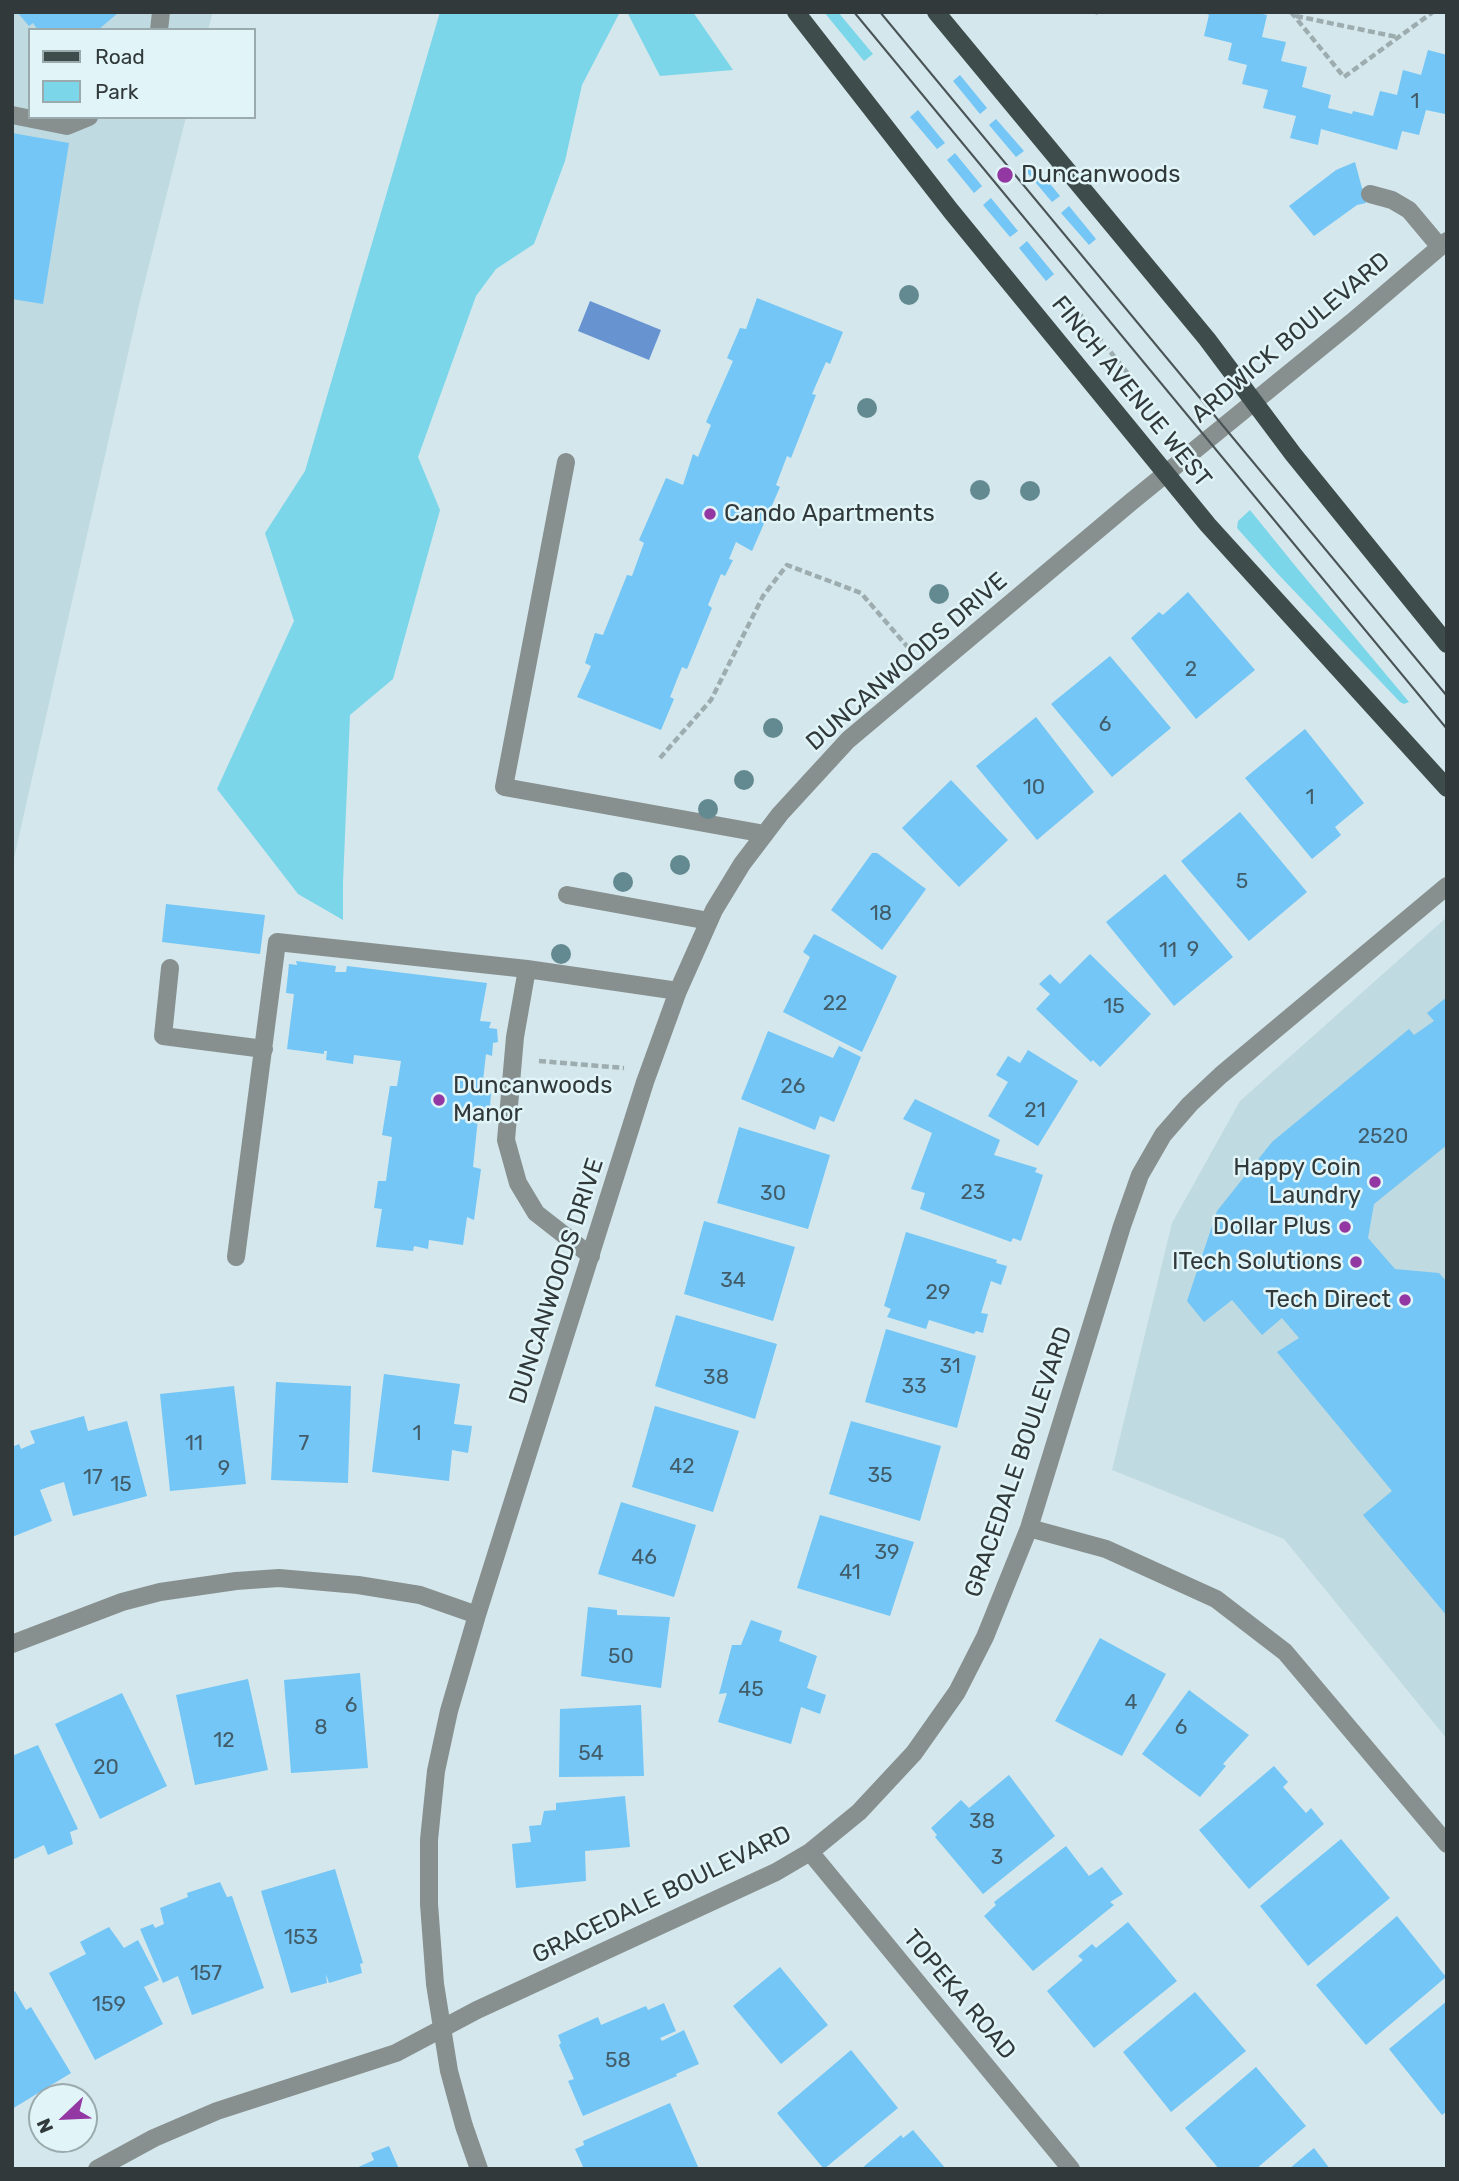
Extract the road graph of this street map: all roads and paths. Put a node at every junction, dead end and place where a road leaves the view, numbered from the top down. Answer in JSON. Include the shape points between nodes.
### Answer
{"nodes":[{"id":1,"x":796,"y":12,"type":"edge"},
{"id":2,"x":936,"y":12,"type":"edge"},
{"id":3,"x":1433,"y":12,"type":"edge"},
{"id":4,"x":1293,"y":14,"type":"edge"},
{"id":5,"x":1398,"y":37,"type":"junction"},
{"id":6,"x":30,"y":119,"type":"edge"},
{"id":7,"x":85,"y":119,"type":"edge"},
{"id":8,"x":1370,"y":194,"type":"dead end"},
{"id":9,"x":1443,"y":244,"type":"edge"},
{"id":10,"x":1071,"y":303,"type":"dead end"},
{"id":11,"x":1142,"y":391,"type":"dead end"},
{"id":12,"x":1254,"y":401,"type":"junction"},
{"id":13,"x":566,"y":463,"type":"dead end"},
{"id":14,"x":1167,"y":473,"type":"junction"},
{"id":15,"x":1447,"y":644,"type":"edge"},
{"id":16,"x":928,"y":672,"type":"junction"},
{"id":17,"x":660,"y":758,"type":"dead end"},
{"id":18,"x":1447,"y":788,"type":"edge"},
{"id":19,"x":765,"y":834,"type":"junction"},
{"id":20,"x":1447,"y":886,"type":"edge"},
{"id":21,"x":567,"y":895,"type":"dead end"},
{"id":22,"x":709,"y":921,"type":"junction"},
{"id":23,"x":170,"y":968,"type":"dead end"},
{"id":24,"x":527,"y":969,"type":"junction"},
{"id":25,"x":678,"y":991,"type":"junction"},
{"id":26,"x":264,"y":1049,"type":"junction"},
{"id":27,"x":513,"y":1059,"type":"junction"},
{"id":28,"x":650,"y":1070,"type":"junction"},
{"id":29,"x":592,"y":1256,"type":"junction"},
{"id":30,"x":236,"y":1257,"type":"dead end"},
{"id":31,"x":1029,"y":1528,"type":"junction"},
{"id":32,"x":477,"y":1615,"type":"junction"},
{"id":33,"x":12,"y":1644,"type":"edge"},
{"id":34,"x":1447,"y":1844,"type":"edge"},
{"id":35,"x":810,"y":1852,"type":"junction"},
{"id":36,"x":442,"y":2030,"type":"junction"},
{"id":37,"x":97,"y":2169,"type":"edge"},
{"id":38,"x":479,"y":2169,"type":"edge"},
{"id":39,"x":1071,"y":2169,"type":"edge"}],
"edges":[{"from":1,"to":14,"type":"main road","name":"FINCH AVENUE WEST","via":[[951,211]]},
{"from":2,"to":12,"type":"main road"},
{"from":3,"to":5,"type":"path"},
{"from":4,"to":5,"type":"path"},
{"from":4,"to":5,"type":"path","via":[[1344,76]]},
{"from":6,"to":7,"type":"street","via":[[67,127]]},
{"from":8,"to":9,"type":"street","via":[[1409,211]]},
{"from":9,"to":12,"type":"street","name":"ARDWICK BOULEVARD"},
{"from":10,"to":11,"type":"path"},
{"from":12,"to":14,"type":"street","name":"ARDWICK BOULEVARD"},
{"from":12,"to":15,"type":"main road"},
{"from":13,"to":19,"type":"street","via":[[504,787]]},
{"from":14,"to":16,"type":"street","name":"DUNCANWOODS DRIVE"},
{"from":14,"to":18,"type":"main road","name":"FINCH AVENUE WEST","via":[[1208,525]]},
{"from":16,"to":17,"type":"path","via":[[862,593],[787,565],[763,596],[711,700]]},
{"from":16,"to":19,"type":"street","name":"DUNCANWOODS DRIVE","via":[[848,740]]},
{"from":19,"to":22,"type":"street","name":"DUNCANWOODS DRIVE"},
{"from":20,"to":31,"type":"street","name":"GRACEDALE BOULEVARD","via":[[1221,1075],[1163,1135],[1140,1175],[1122,1226]]},
{"from":21,"to":22,"type":"street"},
{"from":22,"to":25,"type":"street","name":"DUNCANWOODS DRIVE"},
{"from":23,"to":26,"type":"street","via":[[163,1036]]},
{"from":24,"to":25,"type":"street"},
{"from":24,"to":26,"type":"street","via":[[277,942]]},
{"from":24,"to":27,"type":"street"},
{"from":25,"to":28,"type":"street","name":"DUNCANWOODS DRIVE"},
{"from":26,"to":30,"type":"street"},
{"from":27,"to":28,"type":"path"},
{"from":27,"to":29,"type":"street","via":[[506,1140],[517,1184],[536,1213]]},
{"from":28,"to":29,"type":"street","name":"DUNCANWOODS DRIVE"},
{"from":29,"to":32,"type":"street","name":"DUNCANWOODS DRIVE"},
{"from":31,"to":34,"type":"street","via":[[1106,1549],[1216,1600],[1285,1652]]},
{"from":31,"to":35,"type":"street","name":"GRACEDALE BOULEVARD","via":[[985,1637],[957,1692],[914,1753],[868,1802]]},
{"from":32,"to":33,"type":"street","via":[[419,1595],[278,1578],[160,1592]]},
{"from":32,"to":36,"type":"street","name":"DUNCANWOODS DRIVE","via":[[436,1771],[429,1840],[429,1904]]},
{"from":35,"to":36,"type":"street","name":"GRACEDALE BOULEVARD"},
{"from":35,"to":39,"type":"street","name":"TOPEKA ROAD"},
{"from":36,"to":37,"type":"street","name":"GRACEDALE BOULEVARD","via":[[396,2053],[217,2111]]},
{"from":36,"to":38,"type":"street","name":"DUNCANWOODS DRIVE","via":[[461,2115]]}]}
